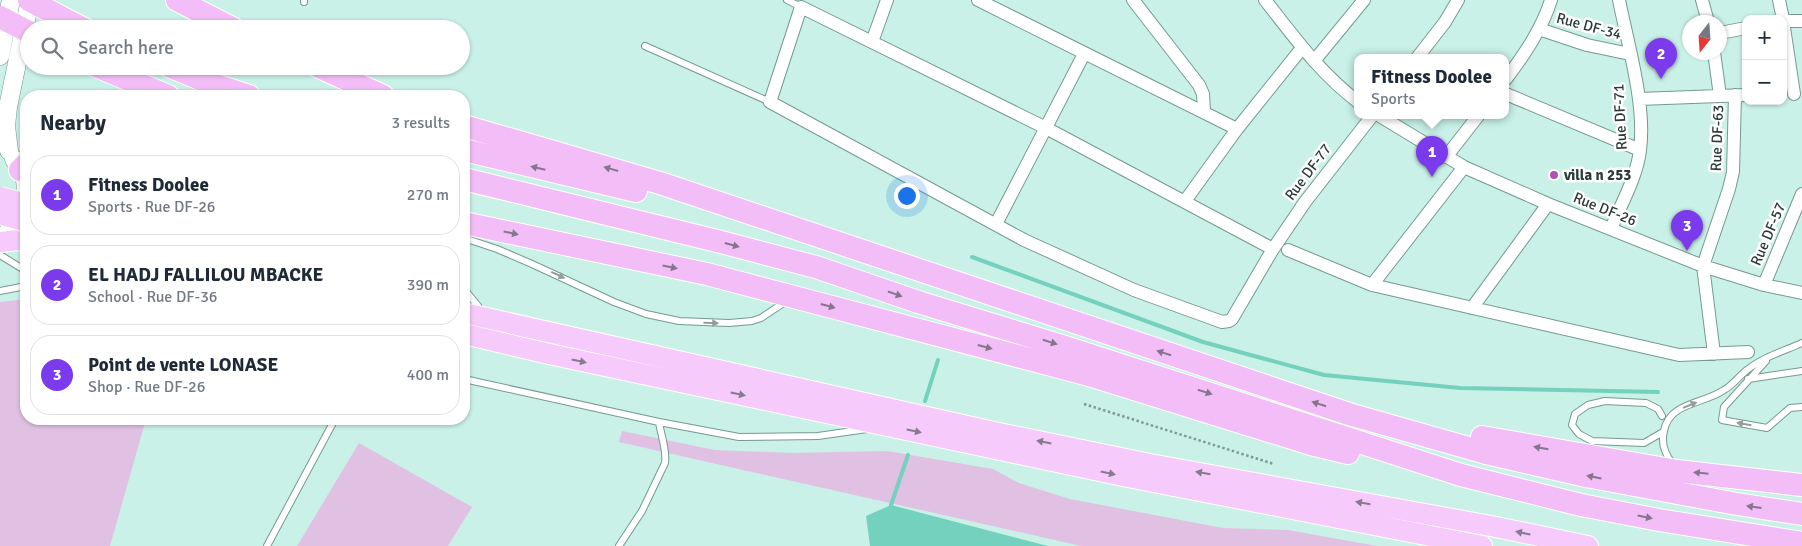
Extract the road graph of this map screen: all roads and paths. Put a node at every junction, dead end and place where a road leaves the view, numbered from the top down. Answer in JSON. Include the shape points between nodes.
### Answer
{"nodes":[{"id":1,"x":11,"y":0,"type":"edge"},
{"id":2,"x":30,"y":0,"type":"edge"},
{"id":3,"x":176,"y":0,"type":"edge"},
{"id":4,"x":787,"y":0,"type":"edge"},
{"id":5,"x":887,"y":0,"type":"edge"},
{"id":6,"x":1133,"y":0,"type":"edge"},
{"id":7,"x":1265,"y":0,"type":"edge"},
{"id":8,"x":1364,"y":0,"type":"edge"},
{"id":9,"x":1458,"y":0,"type":"edge"},
{"id":10,"x":1551,"y":0,"type":"edge"},
{"id":11,"x":1619,"y":0,"type":"edge"},
{"id":12,"x":1702,"y":0,"type":"edge"},
{"id":13,"x":1779,"y":0,"type":"edge"},
{"id":14,"x":985,"y":2,"type":"edge"},
{"id":15,"x":801,"y":7,"type":"junction"},
{"id":16,"x":1706,"y":15,"type":"edge"},
{"id":17,"x":1782,"y":15,"type":"edge"},
{"id":18,"x":0,"y":16,"type":"edge"},
{"id":19,"x":26,"y":20,"type":"edge"},
{"id":20,"x":67,"y":20,"type":"edge"},
{"id":21,"x":216,"y":20,"type":"edge"},
{"id":22,"x":1787,"y":20,"type":"edge"},
{"id":23,"x":1802,"y":21,"type":"edge"},
{"id":24,"x":20,"y":27,"type":"edge"},
{"id":25,"x":1538,"y":29,"type":"junction"},
{"id":26,"x":1742,"y":29,"type":"edge"},
{"id":27,"x":1727,"y":32,"type":"edge"},
{"id":28,"x":872,"y":42,"type":"junction"},
{"id":29,"x":645,"y":46,"type":"dead end"},
{"id":30,"x":1302,"y":48,"type":"junction"},
{"id":31,"x":20,"y":49,"type":"edge"},
{"id":32,"x":1787,"y":50,"type":"edge"},
{"id":33,"x":1084,"y":54,"type":"junction"},
{"id":34,"x":1420,"y":54,"type":"edge"},
{"id":35,"x":1630,"y":54,"type":"junction"},
{"id":36,"x":0,"y":56,"type":"edge"},
{"id":37,"x":1715,"y":60,"type":"edge"},
{"id":38,"x":1314,"y":62,"type":"junction"},
{"id":39,"x":1509,"y":74,"type":"edge"},
{"id":40,"x":118,"y":75,"type":"edge"},
{"id":41,"x":190,"y":75,"type":"edge"},
{"id":42,"x":336,"y":75,"type":"edge"},
{"id":43,"x":154,"y":90,"type":"edge"},
{"id":44,"x":230,"y":90,"type":"edge"},
{"id":45,"x":370,"y":90,"type":"edge"},
{"id":46,"x":1793,"y":94,"type":"edge"},
{"id":47,"x":1509,"y":95,"type":"edge"},
{"id":48,"x":1740,"y":95,"type":"edge"},
{"id":49,"x":1720,"y":96,"type":"junction"},
{"id":50,"x":1639,"y":98,"type":"junction"},
{"id":51,"x":1354,"y":99,"type":"edge"},
{"id":52,"x":770,"y":102,"type":"junction"},
{"id":53,"x":1204,"y":112,"type":"junction"},
{"id":54,"x":1370,"y":119,"type":"edge"},
{"id":55,"x":1385,"y":119,"type":"edge"},
{"id":56,"x":1476,"y":119,"type":"edge"},
{"id":57,"x":470,"y":128,"type":"edge"},
{"id":58,"x":1046,"y":128,"type":"junction"},
{"id":59,"x":1237,"y":129,"type":"junction"},
{"id":60,"x":1640,"y":150,"type":"junction"},
{"id":61,"x":470,"y":151,"type":"edge"},
{"id":62,"x":1446,"y":156,"type":"junction"},
{"id":63,"x":18,"y":164,"type":"edge"},
{"id":64,"x":1464,"y":167,"type":"junction"},
{"id":65,"x":470,"y":180,"type":"edge"},
{"id":66,"x":1802,"y":194,"type":"edge"},
{"id":67,"x":0,"y":197,"type":"edge"},
{"id":68,"x":1185,"y":201,"type":"junction"},
{"id":69,"x":20,"y":202,"type":"edge"},
{"id":70,"x":1548,"y":204,"type":"junction"},
{"id":71,"x":20,"y":210,"type":"edge"},
{"id":72,"x":0,"y":214,"type":"edge"},
{"id":73,"x":20,"y":220,"type":"edge"},
{"id":74,"x":470,"y":224,"type":"edge"},
{"id":75,"x":996,"y":224,"type":"junction"},
{"id":76,"x":1611,"y":229,"type":"junction"},
{"id":77,"x":823,"y":239,"type":"junction"},
{"id":78,"x":20,"y":240,"type":"edge"},
{"id":79,"x":470,"y":240,"type":"edge"},
{"id":80,"x":0,"y":241,"type":"edge"},
{"id":81,"x":1272,"y":249,"type":"junction"},
{"id":82,"x":1288,"y":250,"type":"dead end"},
{"id":83,"x":0,"y":255,"type":"edge"},
{"id":84,"x":1703,"y":266,"type":"junction"},
{"id":85,"x":20,"y":267,"type":"edge"},
{"id":86,"x":1372,"y":285,"type":"junction"},
{"id":87,"x":1764,"y":285,"type":"junction"},
{"id":88,"x":20,"y":287,"type":"edge"},
{"id":89,"x":0,"y":290,"type":"edge"},
{"id":90,"x":1802,"y":293,"type":"edge"},
{"id":91,"x":794,"y":296,"type":"junction"},
{"id":92,"x":470,"y":308,"type":"edge"},
{"id":93,"x":1472,"y":308,"type":"junction"},
{"id":94,"x":470,"y":335,"type":"edge"},
{"id":95,"x":1802,"y":342,"type":"edge"},
{"id":96,"x":470,"y":348,"type":"edge"},
{"id":97,"x":1748,"y":352,"type":"dead end"},
{"id":98,"x":549,"y":354,"type":"junction"},
{"id":99,"x":1714,"y":354,"type":"junction"},
{"id":100,"x":1771,"y":356,"type":"junction"},
{"id":101,"x":1802,"y":371,"type":"edge"},
{"id":102,"x":1748,"y":379,"type":"junction"},
{"id":103,"x":470,"y":380,"type":"edge"},
{"id":104,"x":1735,"y":382,"type":"junction"},
{"id":105,"x":1084,"y":404,"type":"dead end"},
{"id":106,"x":1802,"y":407,"type":"edge"},
{"id":107,"x":1349,"y":414,"type":"junction"},
{"id":108,"x":1662,"y":416,"type":"dead end"},
{"id":109,"x":660,"y":422,"type":"junction"},
{"id":110,"x":332,"y":425,"type":"edge"},
{"id":111,"x":888,"y":426,"type":"junction"},
{"id":112,"x":1663,"y":432,"type":"junction"},
{"id":113,"x":1274,"y":464,"type":"dead end"},
{"id":114,"x":1677,"y":471,"type":"junction"},
{"id":115,"x":1461,"y":475,"type":"junction"},
{"id":116,"x":1802,"y":485,"type":"edge"},
{"id":117,"x":1802,"y":514,"type":"edge"},
{"id":118,"x":1802,"y":543,"type":"edge"},
{"id":119,"x":267,"y":546,"type":"edge"},
{"id":120,"x":619,"y":546,"type":"edge"},
{"id":121,"x":1482,"y":546,"type":"edge"},
{"id":122,"x":1588,"y":546,"type":"edge"}],
"edges":[{"from":1,"to":36,"type":"main road"},
{"from":2,"to":19,"type":"main road"},
{"from":2,"to":20,"type":"highway","bridge":true},
{"from":3,"to":21,"type":"highway"},
{"from":4,"to":15,"type":"lane"},
{"from":5,"to":28,"type":"street"},
{"from":6,"to":53,"type":"street","via":[[1199,85]]},
{"from":7,"to":30,"type":"street"},
{"from":8,"to":38,"type":"street"},
{"from":9,"to":34,"type":"street","via":[[1446,22]]},
{"from":10,"to":25,"type":"street"},
{"from":11,"to":35,"type":"street","name":"Rue DF-71"},
{"from":12,"to":16,"type":"street"},
{"from":13,"to":17,"type":"street"},
{"from":14,"to":33,"type":"street"},
{"from":15,"to":28,"type":"street"},
{"from":15,"to":52,"type":"street"},
{"from":18,"to":24,"type":"highway","bridge":true},
{"from":22,"to":23,"type":"street"},
{"from":25,"to":35,"type":"street","name":"Rue DF-34","via":[[1587,45]]},
{"from":25,"to":39,"type":"street"},
{"from":26,"to":27,"type":"street"},
{"from":28,"to":58,"type":"street"},
{"from":29,"to":52,"type":"lane"},
{"from":30,"to":38,"type":"street"},
{"from":30,"to":59,"type":"street"},
{"from":31,"to":63,"type":"main road","via":[[6,126]]},
{"from":32,"to":46,"type":"street"},
{"from":33,"to":53,"type":"street"},
{"from":33,"to":58,"type":"street"},
{"from":35,"to":50,"type":"street","name":"Rue DF-71"},
{"from":37,"to":49,"type":"street"},
{"from":38,"to":51,"type":"street"},
{"from":40,"to":43,"type":"highway"},
{"from":41,"to":44,"type":"highway"},
{"from":42,"to":45,"type":"highway"},
{"from":47,"to":60,"type":"street"},
{"from":48,"to":49,"type":"street"},
{"from":48,"to":84,"type":"street","name":"Rue DF-63","via":[[1733,172]]},
{"from":49,"to":50,"type":"street"},
{"from":50,"to":60,"type":"street","name":"Rue DF-71"},
{"from":52,"to":75,"type":"street"},
{"from":53,"to":59,"type":"street"},
{"from":54,"to":81,"type":"street","name":"Rue DF-77"},
{"from":55,"to":62,"type":"street","name":"Rue DF-26"},
{"from":56,"to":62,"type":"street"},
{"from":77,"to":57,"type":"highway","one_way":true,"via":[[660,183]]},
{"from":58,"to":68,"type":"street"},
{"from":58,"to":75,"type":"street"},
{"from":59,"to":68,"type":"street"},
{"from":60,"to":76,"type":"street","name":"Rue DF-71","via":[[1637,166]]},
{"from":77,"to":61,"type":"highway","one_way":true},
{"from":62,"to":64,"type":"street","name":"Rue DF-26"},
{"from":64,"to":70,"type":"street","name":"Rue DF-26"},
{"from":64,"to":86,"type":"street"},
{"from":65,"to":115,"type":"highway","one_way":true,"via":[[816,267]]},
{"from":66,"to":87,"type":"street","name":"Rue DF-57"},
{"from":67,"to":69,"type":"highway","bridge":true},
{"from":68,"to":81,"type":"street"},
{"from":70,"to":76,"type":"street","name":"Rue DF-26"},
{"from":70,"to":93,"type":"street"},
{"from":71,"to":80,"type":"main road","via":[[10,231]]},
{"from":72,"to":73,"type":"highway","bridge":true},
{"from":74,"to":91,"type":"highway","one_way":true},
{"from":75,"to":81,"type":"street","name":"Rue DF-77","via":[[1134,290],[1226,322],[1232,319]]},
{"from":76,"to":84,"type":"street","name":"Rue DF-26"},
{"from":107,"to":77,"type":"highway","one_way":true},
{"from":78,"to":80,"type":"highway"},
{"from":79,"to":91,"type":"lane","one_way":true,"via":[[532,264],[614,302],[646,314],[679,321],[752,321]]},
{"from":82,"to":86,"type":"street"},
{"from":83,"to":85,"type":"lane"},
{"from":84,"to":87,"type":"street","name":"Rue DF-26"},
{"from":84,"to":99,"type":"street"},
{"from":86,"to":93,"type":"street"},
{"from":87,"to":90,"type":"street","name":"Rue DF-26"},
{"from":88,"to":89,"type":"lane"},
{"from":91,"to":115,"type":"highway","one_way":true,"via":[[1089,375],[1311,444],[1385,463]]},
{"from":122,"to":92,"type":"highway","one_way":true,"via":[[1014,436],[554,333]]},
{"from":93,"to":99,"type":"street","via":[[1679,355]]},
{"from":94,"to":98,"type":"highway"},
{"from":95,"to":100,"type":"lane"},
{"from":96,"to":98,"type":"highway"},
{"from":97,"to":99,"type":"street"},
{"from":98,"to":111,"type":"highway","one_way":true},
{"from":100,"to":102,"type":"lane"},
{"from":100,"to":104,"type":"lane","via":[[1746,370]]},
{"from":101,"to":102,"type":"lane"},
{"from":102,"to":104,"type":"lane"},
{"from":106,"to":102,"type":"lane","one_way":true,"via":[[1790,408],[1767,428],[1722,420],[1724,407]]},
{"from":103,"to":109,"type":"lane"},
{"from":112,"to":104,"type":"lane","one_way":true,"via":[[1668,418],[1676,411],[1721,392]]},
{"from":105,"to":113,"type":"path"},
{"from":114,"to":107,"type":"highway","one_way":true},
{"from":117,"to":107,"type":"highway","one_way":true,"via":[[1586,476],[1486,453]]},
{"from":108,"to":112,"type":"lane","via":[[1658,408],[1646,403],[1605,401],[1588,404],[1574,414],[1572,425],[1579,434],[1592,441],[1644,443]]},
{"from":109,"to":111,"type":"lane","via":[[739,436],[818,436]]},
{"from":109,"to":120,"type":"lane","via":[[665,463],[642,511]]},
{"from":110,"to":119,"type":"lane"},
{"from":111,"to":121,"type":"highway","one_way":true},
{"from":112,"to":114,"type":"lane","via":[[1666,455]]},
{"from":116,"to":114,"type":"highway","one_way":true},
{"from":115,"to":118,"type":"highway","one_way":true,"via":[[1640,516]]}]}
